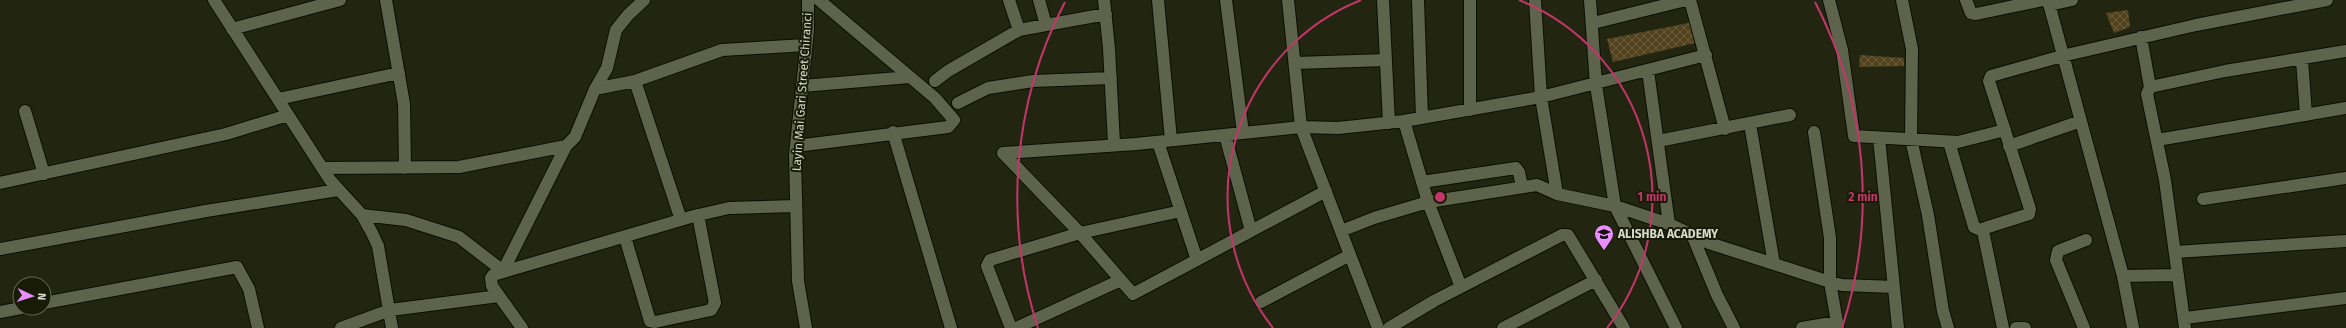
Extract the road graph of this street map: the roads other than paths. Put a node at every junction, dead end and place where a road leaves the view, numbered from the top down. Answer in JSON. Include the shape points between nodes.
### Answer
{"nodes":[{"id":1,"x":214,"y":0,"type":"edge"},
{"id":2,"x":340,"y":0,"type":"edge"},
{"id":3,"x":386,"y":0,"type":"edge"},
{"id":4,"x":644,"y":0,"type":"edge"},
{"id":5,"x":808,"y":0,"type":"edge"},
{"id":6,"x":819,"y":0,"type":"edge"},
{"id":7,"x":1009,"y":0,"type":"edge"},
{"id":8,"x":1039,"y":0,"type":"edge"},
{"id":9,"x":1104,"y":0,"type":"edge"},
{"id":10,"x":1158,"y":0,"type":"edge"},
{"id":11,"x":1226,"y":0,"type":"edge"},
{"id":12,"x":1288,"y":0,"type":"edge"},
{"id":13,"x":1383,"y":0,"type":"edge"},
{"id":14,"x":1418,"y":0,"type":"edge"},
{"id":15,"x":1470,"y":0,"type":"edge"},
{"id":16,"x":1535,"y":0,"type":"edge"},
{"id":17,"x":1590,"y":0,"type":"edge"},
{"id":18,"x":1686,"y":0,"type":"edge"},
{"id":19,"x":1690,"y":0,"type":"edge"},
{"id":20,"x":1829,"y":0,"type":"edge"},
{"id":21,"x":1902,"y":0,"type":"edge"},
{"id":22,"x":1966,"y":0,"type":"edge"},
{"id":23,"x":2072,"y":0,"type":"edge"},
{"id":24,"x":2328,"y":0,"type":"edge"},
{"id":25,"x":2047,"y":2,"type":"edge"},
{"id":26,"x":1106,"y":14,"type":"junction"},
{"id":27,"x":1592,"y":23,"type":"junction"},
{"id":28,"x":1046,"y":25,"type":"junction"},
{"id":29,"x":232,"y":29,"type":"junction"},
{"id":30,"x":1018,"y":30,"type":"junction"},
{"id":31,"x":2141,"y":37,"type":"junction"},
{"id":32,"x":806,"y":45,"type":"junction"},
{"id":33,"x":2346,"y":52,"type":"edge"},
{"id":34,"x":1706,"y":55,"type":"junction"},
{"id":35,"x":2062,"y":56,"type":"junction"},
{"id":36,"x":1386,"y":60,"type":"junction"},
{"id":37,"x":2302,"y":60,"type":"junction"},
{"id":38,"x":1295,"y":63,"type":"junction"},
{"id":39,"x":1648,"y":71,"type":"junction"},
{"id":40,"x":399,"y":72,"type":"junction"},
{"id":41,"x":910,"y":77,"type":"junction"},
{"id":42,"x":1111,"y":78,"type":"junction"},
{"id":43,"x":635,"y":81,"type":"junction"},
{"id":44,"x":935,"y":81,"type":"dead end"},
{"id":45,"x":1596,"y":84,"type":"junction"},
{"id":46,"x":802,"y":86,"type":"junction"},
{"id":47,"x":2150,"y":88,"type":"junction"},
{"id":48,"x":594,"y":89,"type":"junction"},
{"id":49,"x":1541,"y":97,"type":"junction"},
{"id":50,"x":278,"y":99,"type":"junction"},
{"id":51,"x":958,"y":103,"type":"dead end"},
{"id":52,"x":2346,"y":108,"type":"edge"},
{"id":53,"x":1470,"y":110,"type":"junction"},
{"id":54,"x":25,"y":111,"type":"dead end"},
{"id":55,"x":288,"y":115,"type":"junction"},
{"id":56,"x":1790,"y":115,"type":"dead end"},
{"id":57,"x":2306,"y":115,"type":"junction"},
{"id":58,"x":1422,"y":118,"type":"junction"},
{"id":59,"x":1404,"y":121,"type":"junction"},
{"id":60,"x":2081,"y":121,"type":"junction"},
{"id":61,"x":1389,"y":123,"type":"junction"},
{"id":62,"x":1750,"y":124,"type":"junction"},
{"id":63,"x":1301,"y":128,"type":"junction"},
{"id":64,"x":1724,"y":129,"type":"junction"},
{"id":65,"x":2005,"y":130,"type":"junction"},
{"id":66,"x":893,"y":132,"type":"junction"},
{"id":67,"x":1814,"y":132,"type":"dead end"},
{"id":68,"x":1243,"y":133,"type":"junction"},
{"id":69,"x":1225,"y":135,"type":"junction"},
{"id":70,"x":1878,"y":138,"type":"junction"},
{"id":71,"x":1911,"y":139,"type":"junction"},
{"id":72,"x":1171,"y":140,"type":"junction"},
{"id":73,"x":2157,"y":140,"type":"junction"},
{"id":74,"x":1658,"y":141,"type":"junction"},
{"id":75,"x":1158,"y":142,"type":"junction"},
{"id":76,"x":1949,"y":142,"type":"junction"},
{"id":77,"x":1114,"y":144,"type":"junction"},
{"id":78,"x":566,"y":146,"type":"junction"},
{"id":79,"x":796,"y":146,"type":"junction"},
{"id":80,"x":2009,"y":146,"type":"junction"},
{"id":81,"x":323,"y":168,"type":"junction"},
{"id":82,"x":405,"y":168,"type":"junction"},
{"id":83,"x":44,"y":174,"type":"junction"},
{"id":84,"x":2346,"y":178,"type":"edge"},
{"id":85,"x":1422,"y":182,"type":"junction"},
{"id":86,"x":0,"y":183,"type":"edge"},
{"id":87,"x":1522,"y":187,"type":"junction"},
{"id":88,"x":338,"y":190,"type":"junction"},
{"id":89,"x":1326,"y":191,"type":"junction"},
{"id":90,"x":1557,"y":194,"type":"junction"},
{"id":91,"x":2203,"y":199,"type":"dead end"},
{"id":92,"x":1428,"y":202,"type":"junction"},
{"id":93,"x":796,"y":206,"type":"junction"},
{"id":94,"x":1615,"y":206,"type":"junction"},
{"id":95,"x":1181,"y":211,"type":"junction"},
{"id":96,"x":362,"y":215,"type":"junction"},
{"id":97,"x":698,"y":215,"type":"junction"},
{"id":98,"x":681,"y":220,"type":"junction"},
{"id":99,"x":1669,"y":224,"type":"junction"},
{"id":100,"x":1341,"y":230,"type":"junction"},
{"id":101,"x":1252,"y":231,"type":"junction"},
{"id":102,"x":1983,"y":231,"type":"junction"},
{"id":103,"x":1080,"y":233,"type":"junction"},
{"id":104,"x":625,"y":236,"type":"junction"},
{"id":105,"x":1693,"y":237,"type":"junction"},
{"id":106,"x":2086,"y":240,"type":"dead end"},
{"id":107,"x":2346,"y":241,"type":"edge"},
{"id":108,"x":0,"y":249,"type":"edge"},
{"id":109,"x":2175,"y":252,"type":"junction"},
{"id":110,"x":1350,"y":255,"type":"junction"},
{"id":111,"x":1197,"y":260,"type":"junction"},
{"id":112,"x":1774,"y":264,"type":"junction"},
{"id":113,"x":503,"y":271,"type":"junction"},
{"id":114,"x":2178,"y":275,"type":"junction"},
{"id":115,"x":2123,"y":276,"type":"junction"},
{"id":116,"x":1121,"y":280,"type":"junction"},
{"id":117,"x":1596,"y":280,"type":"junction"},
{"id":118,"x":1830,"y":282,"type":"junction"},
{"id":119,"x":1461,"y":287,"type":"junction"},
{"id":120,"x":1894,"y":287,"type":"junction"},
{"id":121,"x":499,"y":296,"type":"junction"},
{"id":122,"x":2346,"y":298,"type":"edge"},
{"id":123,"x":52,"y":302,"type":"edge"},
{"id":124,"x":1262,"y":302,"type":"dead end"},
{"id":125,"x":12,"y":310,"type":"edge"},
{"id":126,"x":390,"y":310,"type":"junction"},
{"id":127,"x":0,"y":312,"type":"edge"},
{"id":128,"x":514,"y":314,"type":"junction"},
{"id":129,"x":2185,"y":323,"type":"edge"},
{"id":130,"x":1837,"y":325,"type":"edge"},
{"id":131,"x":258,"y":328,"type":"edge"},
{"id":132,"x":341,"y":328,"type":"edge"},
{"id":133,"x":392,"y":328,"type":"edge"},
{"id":134,"x":512,"y":328,"type":"edge"},
{"id":135,"x":522,"y":328,"type":"edge"},
{"id":136,"x":806,"y":328,"type":"edge"},
{"id":137,"x":951,"y":328,"type":"edge"},
{"id":138,"x":1011,"y":328,"type":"edge"},
{"id":139,"x":1016,"y":328,"type":"edge"},
{"id":140,"x":1378,"y":328,"type":"edge"},
{"id":141,"x":1389,"y":328,"type":"edge"},
{"id":142,"x":1503,"y":328,"type":"edge"},
{"id":143,"x":1624,"y":328,"type":"edge"},
{"id":144,"x":1676,"y":328,"type":"edge"},
{"id":145,"x":1734,"y":328,"type":"edge"},
{"id":146,"x":1802,"y":328,"type":"edge"},
{"id":147,"x":1898,"y":328,"type":"edge"},
{"id":148,"x":1948,"y":328,"type":"edge"},
{"id":149,"x":2003,"y":328,"type":"edge"},
{"id":150,"x":2016,"y":328,"type":"edge"},
{"id":151,"x":2025,"y":328,"type":"edge"},
{"id":152,"x":2084,"y":328,"type":"edge"},
{"id":153,"x":2133,"y":328,"type":"edge"}],
"edges":[{"from":1,"to":29,"type":"street"},
{"from":2,"to":29,"type":"street"},
{"from":3,"to":40,"type":"street"},
{"from":4,"to":48,"type":"street","via":[[616,30],[607,68]]},
{"from":5,"to":32,"type":"street","name":"Layin Mai Gari Street Chiranci"},
{"from":6,"to":41,"type":"street"},
{"from":7,"to":30,"type":"street"},
{"from":8,"to":28,"type":"street"},
{"from":9,"to":26,"type":"street"},
{"from":10,"to":72,"type":"street"},
{"from":11,"to":68,"type":"street"},
{"from":12,"to":38,"type":"street"},
{"from":13,"to":36,"type":"street"},
{"from":14,"to":58,"type":"street"},
{"from":15,"to":53,"type":"street"},
{"from":16,"to":49,"type":"street"},
{"from":17,"to":27,"type":"street"},
{"from":18,"to":27,"type":"street"},
{"from":19,"to":34,"type":"street"},
{"from":20,"to":70,"type":"street","via":[[1842,50],[1854,136]]},
{"from":21,"to":71,"type":"street","via":[[1912,49]]},
{"from":22,"to":25,"type":"street","via":[[1971,13],[1976,14]]},
{"from":23,"to":25,"type":"street"},
{"from":24,"to":31,"type":"street"},
{"from":25,"to":35,"type":"street"},
{"from":26,"to":28,"type":"street"},
{"from":26,"to":42,"type":"street"},
{"from":27,"to":45,"type":"street"},
{"from":28,"to":30,"type":"street"},
{"from":29,"to":50,"type":"street"},
{"from":30,"to":44,"type":"street"},
{"from":31,"to":35,"type":"street"},
{"from":31,"to":47,"type":"street"},
{"from":32,"to":43,"type":"street","via":[[722,50]]},
{"from":32,"to":46,"type":"street","name":"Layin Mai Gari Street Chiranci"},
{"from":33,"to":37,"type":"street"},
{"from":34,"to":39,"type":"street"},
{"from":34,"to":64,"type":"street"},
{"from":35,"to":60,"type":"street"},
{"from":35,"to":65,"type":"street","via":[[1991,76],[1989,81]]},
{"from":36,"to":38,"type":"street"},
{"from":36,"to":61,"type":"street"},
{"from":37,"to":47,"type":"street","via":[[2225,71]]},
{"from":37,"to":57,"type":"street"},
{"from":38,"to":63,"type":"street"},
{"from":39,"to":45,"type":"street"},
{"from":39,"to":74,"type":"street"},
{"from":40,"to":50,"type":"street"},
{"from":40,"to":82,"type":"street","via":[[405,119]]},
{"from":41,"to":46,"type":"street"},
{"from":41,"to":66,"type":"street","via":[[935,98],[954,120],[948,127]]},
{"from":42,"to":51,"type":"street","via":[[1032,81],[995,86]]},
{"from":42,"to":77,"type":"street"},
{"from":43,"to":48,"type":"street"},
{"from":43,"to":98,"type":"street"},
{"from":45,"to":49,"type":"street"},
{"from":45,"to":94,"type":"street"},
{"from":46,"to":79,"type":"street","name":"Layin Mai Gari Street Chiranci"},
{"from":47,"to":73,"type":"street","via":[[2147,94]]},
{"from":48,"to":78,"type":"street","via":[[582,124]]},
{"from":49,"to":53,"type":"street"},
{"from":49,"to":90,"type":"street"},
{"from":50,"to":55,"type":"street"},
{"from":52,"to":57,"type":"street"},
{"from":53,"to":58,"type":"street"},
{"from":54,"to":83,"type":"street"},
{"from":55,"to":81,"type":"street"},
{"from":55,"to":83,"type":"street","via":[[226,134]]},
{"from":56,"to":62,"type":"street"},
{"from":57,"to":73,"type":"street"},
{"from":58,"to":59,"type":"street"},
{"from":59,"to":61,"type":"street"},
{"from":59,"to":85,"type":"street"},
{"from":60,"to":80,"type":"street"},
{"from":60,"to":115,"type":"street"},
{"from":61,"to":63,"type":"street","via":[[1338,128]]},
{"from":62,"to":64,"type":"street"},
{"from":62,"to":112,"type":"street"},
{"from":63,"to":68,"type":"street"},
{"from":63,"to":89,"type":"street"},
{"from":64,"to":74,"type":"street"},
{"from":65,"to":76,"type":"street"},
{"from":65,"to":80,"type":"street"},
{"from":66,"to":79,"type":"street"},
{"from":66,"to":137,"type":"street"},
{"from":67,"to":118,"type":"street","via":[[1830,238]]},
{"from":68,"to":69,"type":"street"},
{"from":69,"to":72,"type":"street"},
{"from":69,"to":101,"type":"street"},
{"from":70,"to":71,"type":"street"},
{"from":70,"to":120,"type":"street"},
{"from":71,"to":76,"type":"street"},
{"from":71,"to":148,"type":"street","via":[[1928,215]]},
{"from":72,"to":75,"type":"street"},
{"from":73,"to":109,"type":"street"},
{"from":74,"to":99,"type":"street"},
{"from":75,"to":77,"type":"street"},
{"from":75,"to":95,"type":"street"},
{"from":76,"to":102,"type":"street","via":[[1974,226]]},
{"from":77,"to":103,"type":"street","via":[[1003,153]]},
{"from":78,"to":82,"type":"street","via":[[459,167]]},
{"from":78,"to":113,"type":"street"},
{"from":79,"to":93,"type":"street","name":"Layin Mai Gari Street Chiranci"},
{"from":80,"to":102,"type":"street","via":[[2030,212],[1985,228]]},
{"from":81,"to":82,"type":"street"},
{"from":81,"to":88,"type":"street"},
{"from":83,"to":86,"type":"street"},
{"from":84,"to":91,"type":"street"},
{"from":85,"to":87,"type":"street","via":[[1516,168]]},
{"from":85,"to":92,"type":"street"},
{"from":87,"to":90,"type":"street","via":[[1542,186]]},
{"from":87,"to":92,"type":"street"},
{"from":88,"to":96,"type":"street"},
{"from":88,"to":108,"type":"street","via":[[206,211]]},
{"from":89,"to":100,"type":"street"},
{"from":89,"to":101,"type":"street"},
{"from":90,"to":94,"type":"street"},
{"from":92,"to":100,"type":"street"},
{"from":92,"to":119,"type":"street"},
{"from":93,"to":97,"type":"street","via":[[729,208]]},
{"from":93,"to":136,"type":"street","name":"Layin Mai Gari Street Chiranci","via":[[798,281]]},
{"from":94,"to":99,"type":"street"},
{"from":94,"to":144,"type":"street"},
{"from":95,"to":103,"type":"street"},
{"from":95,"to":111,"type":"street"},
{"from":96,"to":113,"type":"street","via":[[406,220],[459,237]]},
{"from":96,"to":126,"type":"street","via":[[378,246]]},
{"from":97,"to":98,"type":"street"},
{"from":97,"to":104,"type":"street","via":[[715,303],[711,310],[650,321]]},
{"from":98,"to":104,"type":"street"},
{"from":99,"to":105,"type":"street"},
{"from":100,"to":110,"type":"street"},
{"from":101,"to":111,"type":"street"},
{"from":102,"to":149,"type":"street"},
{"from":103,"to":116,"type":"street"},
{"from":103,"to":138,"type":"street","via":[[988,262],[987,266]]},
{"from":104,"to":113,"type":"street"},
{"from":105,"to":112,"type":"street"},
{"from":105,"to":145,"type":"street"},
{"from":106,"to":152,"type":"street","via":[[2058,252],[2056,260]]},
{"from":107,"to":109,"type":"street"},
{"from":109,"to":114,"type":"street"},
{"from":110,"to":124,"type":"street"},
{"from":110,"to":140,"type":"street"},
{"from":111,"to":116,"type":"street","via":[[1133,294]]},
{"from":112,"to":118,"type":"street"},
{"from":113,"to":121,"type":"street","via":[[491,278],[492,286]]},
{"from":114,"to":115,"type":"street"},
{"from":114,"to":129,"type":"street"},
{"from":115,"to":153,"type":"street"},
{"from":116,"to":139,"type":"street"},
{"from":117,"to":119,"type":"street","via":[[1568,235],[1562,235]]},
{"from":117,"to":142,"type":"street"},
{"from":117,"to":143,"type":"street"},
{"from":118,"to":120,"type":"street","via":[[1842,285]]},
{"from":118,"to":130,"type":"street"},
{"from":119,"to":141,"type":"street"},
{"from":120,"to":147,"type":"street"},
{"from":121,"to":126,"type":"street"},
{"from":121,"to":128,"type":"street"},
{"from":122,"to":129,"type":"street"},
{"from":123,"to":131,"type":"street","via":[[237,267],[249,289]]},
{"from":125,"to":127,"type":"street"},
{"from":126,"to":132,"type":"street"},
{"from":126,"to":133,"type":"street"},
{"from":128,"to":134,"type":"street"},
{"from":128,"to":135,"type":"street"},
{"from":130,"to":146,"type":"street"},
{"from":150,"to":151,"type":"street"}]}
